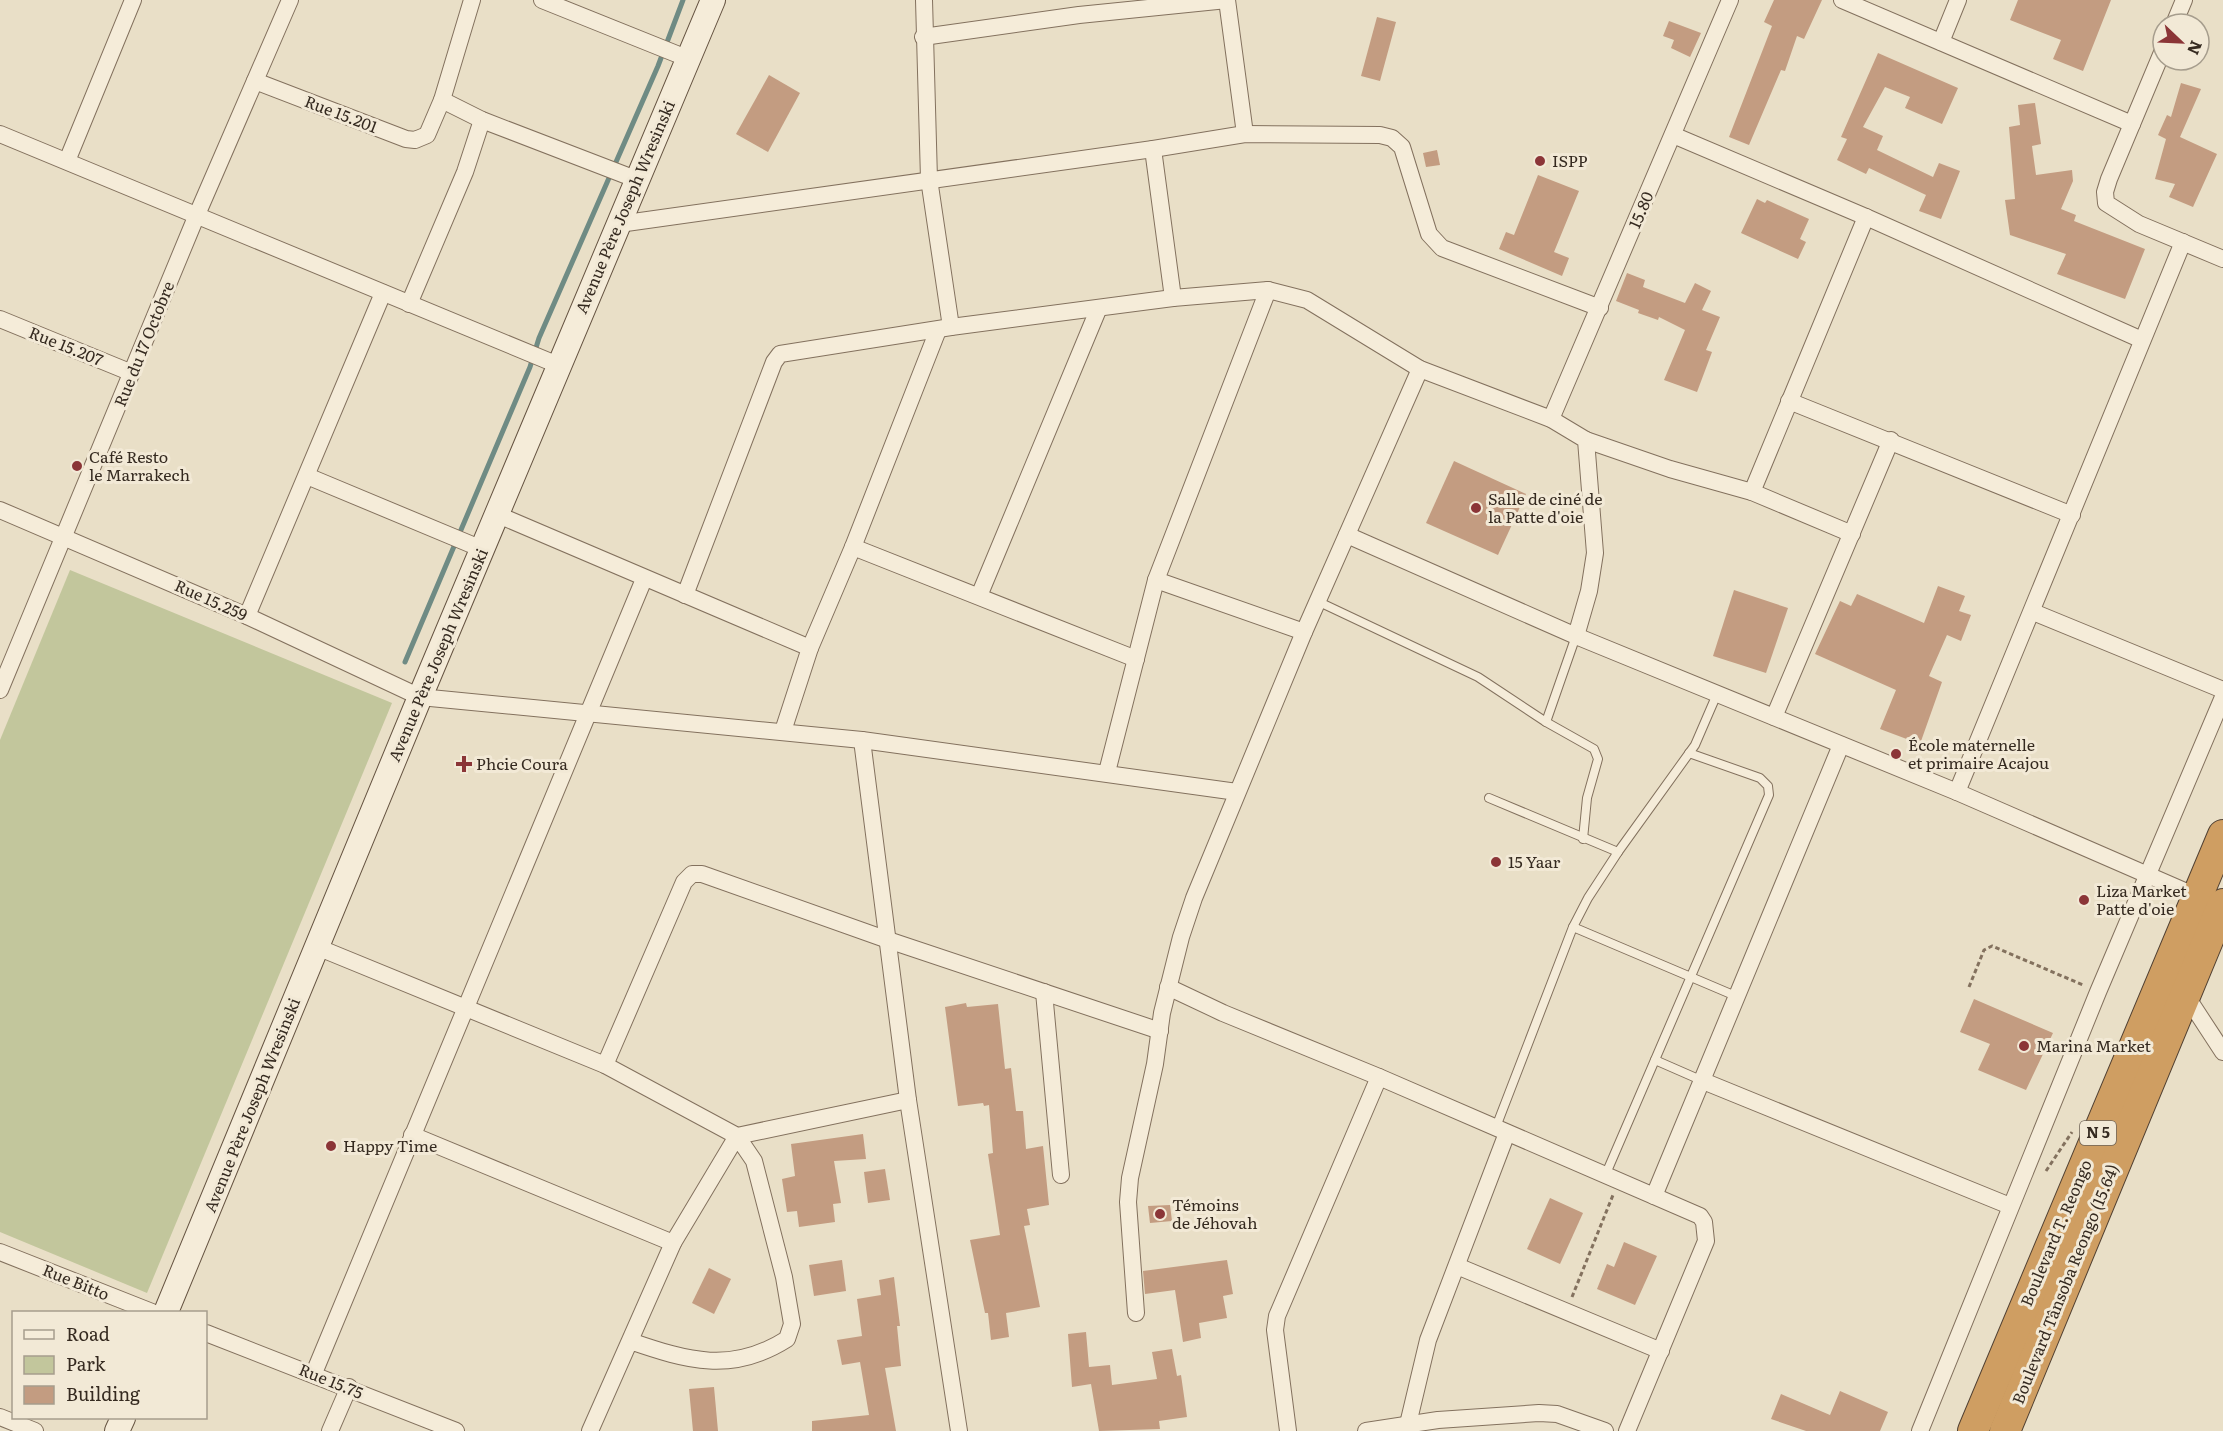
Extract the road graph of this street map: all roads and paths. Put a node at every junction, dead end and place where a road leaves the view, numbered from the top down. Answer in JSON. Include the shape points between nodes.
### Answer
{"nodes":[{"id":1,"x":134,"y":0,"type":"edge"},
{"id":2,"x":290,"y":0,"type":"edge"},
{"id":3,"x":472,"y":0,"type":"edge"},
{"id":4,"x":542,"y":0,"type":"edge"},
{"id":5,"x":713,"y":0,"type":"edge"},
{"id":6,"x":924,"y":0,"type":"edge"},
{"id":7,"x":1227,"y":0,"type":"edge"},
{"id":8,"x":1730,"y":0,"type":"edge"},
{"id":9,"x":1842,"y":0,"type":"edge"},
{"id":10,"x":1958,"y":0,"type":"edge"},
{"id":11,"x":1082,"y":8,"type":"edge"},
{"id":12,"x":923,"y":37,"type":"junction"},
{"id":13,"x":1941,"y":42,"type":"junction"},
{"id":14,"x":680,"y":56,"type":"junction"},
{"id":15,"x":2154,"y":72,"type":"edge"},
{"id":16,"x":255,"y":81,"type":"junction"},
{"id":17,"x":442,"y":100,"type":"junction"},
{"id":18,"x":482,"y":120,"type":"junction"},
{"id":19,"x":2132,"y":124,"type":"junction"},
{"id":20,"x":0,"y":134,"type":"edge"},
{"id":21,"x":1245,"y":134,"type":"junction"},
{"id":22,"x":1673,"y":135,"type":"junction"},
{"id":23,"x":1154,"y":149,"type":"junction"},
{"id":24,"x":67,"y":161,"type":"junction"},
{"id":25,"x":629,"y":176,"type":"junction"},
{"id":26,"x":929,"y":179,"type":"junction"},
{"id":27,"x":196,"y":217,"type":"junction"},
{"id":28,"x":1866,"y":217,"type":"junction"},
{"id":29,"x":619,"y":224,"type":"junction"},
{"id":30,"x":2183,"y":242,"type":"junction"},
{"id":31,"x":2223,"y":259,"type":"edge"},
{"id":32,"x":1268,"y":290,"type":"junction"},
{"id":33,"x":383,"y":293,"type":"junction"},
{"id":34,"x":1173,"y":298,"type":"junction"},
{"id":35,"x":409,"y":304,"type":"junction"},
{"id":36,"x":1600,"y":308,"type":"junction"},
{"id":37,"x":1098,"y":310,"type":"junction"},
{"id":38,"x":0,"y":319,"type":"edge"},
{"id":39,"x":944,"y":329,"type":"junction"},
{"id":40,"x":2142,"y":340,"type":"junction"},
{"id":41,"x":558,"y":365,"type":"junction"},
{"id":42,"x":1420,"y":369,"type":"junction"},
{"id":43,"x":132,"y":373,"type":"junction"},
{"id":44,"x":1789,"y":401,"type":"junction"},
{"id":45,"x":1551,"y":419,"type":"junction"},
{"id":46,"x":1586,"y":440,"type":"junction"},
{"id":47,"x":1891,"y":440,"type":"junction"},
{"id":48,"x":307,"y":476,"type":"junction"},
{"id":49,"x":1752,"y":492,"type":"junction"},
{"id":50,"x":0,"y":510,"type":"edge"},
{"id":51,"x":496,"y":514,"type":"junction"},
{"id":52,"x":2072,"y":514,"type":"junction"},
{"id":53,"x":1852,"y":534,"type":"junction"},
{"id":54,"x":1347,"y":535,"type":"junction"},
{"id":55,"x":65,"y":536,"type":"junction"},
{"id":56,"x":474,"y":545,"type":"junction"},
{"id":57,"x":853,"y":547,"type":"junction"},
{"id":58,"x":644,"y":579,"type":"junction"},
{"id":59,"x":1156,"y":580,"type":"junction"},
{"id":60,"x":685,"y":595,"type":"junction"},
{"id":61,"x":979,"y":596,"type":"junction"},
{"id":62,"x":1317,"y":601,"type":"junction"},
{"id":63,"x":2033,"y":612,"type":"junction"},
{"id":64,"x":247,"y":616,"type":"junction"},
{"id":65,"x":1304,"y":632,"type":"junction"},
{"id":66,"x":1576,"y":636,"type":"junction"},
{"id":67,"x":810,"y":648,"type":"junction"},
{"id":68,"x":1136,"y":659,"type":"junction"},
{"id":69,"x":2,"y":680,"type":"edge"},
{"id":70,"x":2223,"y":690,"type":"edge"},
{"id":71,"x":1717,"y":694,"type":"junction"},
{"id":72,"x":420,"y":697,"type":"junction"},
{"id":73,"x":2223,"y":697,"type":"edge"},
{"id":74,"x":586,"y":714,"type":"junction"},
{"id":75,"x":1774,"y":717,"type":"junction"},
{"id":76,"x":1546,"y":722,"type":"junction"},
{"id":77,"x":783,"y":731,"type":"junction"},
{"id":78,"x":862,"y":740,"type":"junction"},
{"id":79,"x":1842,"y":745,"type":"junction"},
{"id":80,"x":1689,"y":753,"type":"junction"},
{"id":81,"x":1107,"y":772,"type":"junction"},
{"id":82,"x":1237,"y":792,"type":"junction"},
{"id":83,"x":1957,"y":792,"type":"junction"},
{"id":84,"x":1489,"y":798,"type":"dead end"},
{"id":85,"x":2223,"y":835,"type":"edge"},
{"id":86,"x":1583,"y":839,"type":"junction"},
{"id":87,"x":1618,"y":852,"type":"junction"},
{"id":88,"x":2149,"y":874,"type":"junction"},
{"id":89,"x":2210,"y":900,"type":"edge"},
{"id":90,"x":1574,"y":927,"type":"junction"},
{"id":91,"x":888,"y":940,"type":"junction"},
{"id":92,"x":317,"y":947,"type":"junction"},
{"id":93,"x":1691,"y":976,"type":"junction"},
{"id":94,"x":1168,"y":987,"type":"junction"},
{"id":95,"x":1968,"y":987,"type":"dead end"},
{"id":96,"x":1044,"y":992,"type":"junction"},
{"id":97,"x":2098,"y":992,"type":"junction"},
{"id":98,"x":2185,"y":994,"type":"junction"},
{"id":99,"x":1738,"y":997,"type":"junction"},
{"id":100,"x":464,"y":1007,"type":"junction"},
{"id":101,"x":1160,"y":1031,"type":"junction"},
{"id":102,"x":2223,"y":1052,"type":"edge"},
{"id":103,"x":1655,"y":1060,"type":"junction"},
{"id":104,"x":605,"y":1065,"type":"junction"},
{"id":105,"x":1379,"y":1077,"type":"junction"},
{"id":106,"x":1703,"y":1081,"type":"junction"},
{"id":107,"x":908,"y":1100,"type":"junction"},
{"id":108,"x":2101,"y":1128,"type":"junction"},
{"id":109,"x":1501,"y":1130,"type":"junction"},
{"id":110,"x":412,"y":1135,"type":"junction"},
{"id":111,"x":737,"y":1136,"type":"junction"},
{"id":112,"x":1061,"y":1175,"type":"dead end"},
{"id":113,"x":1612,"y":1179,"type":"junction"},
{"id":114,"x":2042,"y":1179,"type":"dead end"},
{"id":115,"x":1654,"y":1196,"type":"junction"},
{"id":116,"x":2010,"y":1206,"type":"junction"},
{"id":117,"x":673,"y":1243,"type":"junction"},
{"id":118,"x":0,"y":1252,"type":"edge"},
{"id":119,"x":1457,"y":1266,"type":"junction"},
{"id":120,"x":149,"y":1311,"type":"edge"},
{"id":121,"x":166,"y":1311,"type":"edge"},
{"id":122,"x":1566,"y":1312,"type":"junction"},
{"id":123,"x":1136,"y":1313,"type":"dead end"},
{"id":124,"x":207,"y":1333,"type":"edge"},
{"id":125,"x":630,"y":1341,"type":"junction"},
{"id":126,"x":1661,"y":1352,"type":"junction"},
{"id":127,"x":314,"y":1373,"type":"junction"},
{"id":128,"x":349,"y":1387,"type":"junction"},
{"id":129,"x":0,"y":1417,"type":"edge"},
{"id":130,"x":1408,"y":1424,"type":"junction"},
{"id":131,"x":1439,"y":1426,"type":"edge"},
{"id":132,"x":35,"y":1431,"type":"edge"},
{"id":133,"x":330,"y":1431,"type":"edge"},
{"id":134,"x":456,"y":1431,"type":"edge"},
{"id":135,"x":590,"y":1431,"type":"edge"},
{"id":136,"x":959,"y":1431,"type":"edge"},
{"id":137,"x":1288,"y":1431,"type":"edge"},
{"id":138,"x":1366,"y":1431,"type":"edge"},
{"id":139,"x":1605,"y":1431,"type":"edge"},
{"id":140,"x":1628,"y":1431,"type":"edge"},
{"id":141,"x":1920,"y":1431,"type":"edge"},
{"id":142,"x":1973,"y":1431,"type":"edge"},
{"id":143,"x":2005,"y":1431,"type":"edge"}],
"edges":[{"from":1,"to":24,"type":"street"},
{"from":2,"to":16,"type":"street","name":"Rue du 17 Octobre"},
{"from":3,"to":17,"type":"street"},
{"from":4,"to":14,"type":"street"},
{"from":5,"to":14,"type":"street","name":"Avenue Père Joseph Wresinski"},
{"from":6,"to":12,"type":"street"},
{"from":7,"to":11,"type":"street"},
{"from":7,"to":21,"type":"street"},
{"from":8,"to":22,"type":"street","name":"15.80"},
{"from":9,"to":13,"type":"street"},
{"from":10,"to":13,"type":"street"},
{"from":11,"to":12,"type":"street"},
{"from":12,"to":26,"type":"street"},
{"from":13,"to":19,"type":"street"},
{"from":14,"to":25,"type":"street","name":"Avenue Père Joseph Wresinski"},
{"from":15,"to":19,"type":"street"},
{"from":16,"to":17,"type":"street","name":"Rue 15.201","via":[[415,140],[427,135]]},
{"from":16,"to":27,"type":"street","name":"Rue du 17 Octobre"},
{"from":17,"to":18,"type":"street"},
{"from":18,"to":25,"type":"street"},
{"from":18,"to":35,"type":"street","via":[[465,172]]},
{"from":19,"to":30,"type":"street","via":[[2109,179],[2106,203],[2139,224]]},
{"from":20,"to":24,"type":"street"},
{"from":21,"to":23,"type":"street"},
{"from":21,"to":36,"type":"street","via":[[1392,138],[1402,147],[1434,243]]},
{"from":22,"to":28,"type":"street"},
{"from":22,"to":36,"type":"street","name":"15.80"},
{"from":23,"to":26,"type":"street"},
{"from":23,"to":34,"type":"street"},
{"from":24,"to":27,"type":"street"},
{"from":25,"to":29,"type":"street","name":"Avenue Père Joseph Wresinski"},
{"from":26,"to":29,"type":"street"},
{"from":26,"to":39,"type":"street"},
{"from":27,"to":33,"type":"street"},
{"from":27,"to":43,"type":"street","name":"Rue du 17 Octobre"},
{"from":28,"to":40,"type":"street"},
{"from":28,"to":44,"type":"street"},
{"from":29,"to":41,"type":"street","name":"Avenue Père Joseph Wresinski"},
{"from":30,"to":31,"type":"street"},
{"from":30,"to":40,"type":"street"},
{"from":32,"to":34,"type":"street"},
{"from":32,"to":42,"type":"street","via":[[1307,300]]},
{"from":32,"to":59,"type":"street"},
{"from":33,"to":35,"type":"street"},
{"from":33,"to":48,"type":"street"},
{"from":34,"to":37,"type":"street"},
{"from":35,"to":41,"type":"street"},
{"from":36,"to":45,"type":"street","name":"15.80"},
{"from":37,"to":39,"type":"street"},
{"from":37,"to":61,"type":"street"},
{"from":38,"to":43,"type":"street","name":"Rue 15.207"},
{"from":39,"to":57,"type":"street"},
{"from":39,"to":60,"type":"street","via":[[780,354]]},
{"from":40,"to":52,"type":"street"},
{"from":41,"to":51,"type":"street","name":"Avenue Père Joseph Wresinski"},
{"from":42,"to":45,"type":"street"},
{"from":42,"to":54,"type":"street"},
{"from":43,"to":55,"type":"street","name":"Rue du 17 Octobre"},
{"from":44,"to":47,"type":"street"},
{"from":44,"to":49,"type":"street"},
{"from":45,"to":46,"type":"street"},
{"from":46,"to":49,"type":"street"},
{"from":46,"to":66,"type":"street","via":[[1595,553]]},
{"from":47,"to":52,"type":"street"},
{"from":47,"to":53,"type":"street"},
{"from":48,"to":56,"type":"street"},
{"from":48,"to":64,"type":"street"},
{"from":49,"to":53,"type":"street"},
{"from":50,"to":55,"type":"street","name":"Rue 15.259"},
{"from":51,"to":56,"type":"street","name":"Avenue Père Joseph Wresinski"},
{"from":51,"to":58,"type":"street"},
{"from":52,"to":63,"type":"street"},
{"from":53,"to":75,"type":"street"},
{"from":54,"to":62,"type":"street"},
{"from":54,"to":66,"type":"street"},
{"from":55,"to":64,"type":"street","name":"Rue 15.259"},
{"from":55,"to":69,"type":"street","name":"Rue du 17 Octobre"},
{"from":56,"to":72,"type":"street","name":"Avenue Père Joseph Wresinski"},
{"from":57,"to":61,"type":"street"},
{"from":57,"to":67,"type":"street"},
{"from":58,"to":60,"type":"street"},
{"from":58,"to":74,"type":"street"},
{"from":59,"to":65,"type":"street"},
{"from":59,"to":68,"type":"street"},
{"from":60,"to":67,"type":"street"},
{"from":61,"to":68,"type":"street"},
{"from":62,"to":65,"type":"street"},
{"from":62,"to":76,"type":"lane","via":[[1478,677]]},
{"from":63,"to":70,"type":"street"},
{"from":63,"to":83,"type":"street"},
{"from":64,"to":72,"type":"street","name":"Rue 15.259"},
{"from":65,"to":82,"type":"street"},
{"from":66,"to":71,"type":"street"},
{"from":66,"to":76,"type":"lane"},
{"from":67,"to":77,"type":"street"},
{"from":68,"to":81,"type":"street"},
{"from":71,"to":75,"type":"street"},
{"from":71,"to":80,"type":"lane"},
{"from":72,"to":74,"type":"street","name":"Rue 15.259"},
{"from":72,"to":92,"type":"street","name":"Avenue Père Joseph Wresinski"},
{"from":73,"to":88,"type":"street"},
{"from":74,"to":77,"type":"street","name":"Rue 15.259"},
{"from":74,"to":100,"type":"street"},
{"from":75,"to":79,"type":"street"},
{"from":76,"to":86,"type":"lane","via":[[1598,753],[1587,798]]},
{"from":77,"to":78,"type":"street","name":"Rue 15.259"},
{"from":78,"to":81,"type":"street","name":"Rue 15.259"},
{"from":78,"to":91,"type":"street"},
{"from":79,"to":83,"type":"street"},
{"from":79,"to":99,"type":"street"},
{"from":80,"to":87,"type":"lane"},
{"from":80,"to":93,"type":"lane","via":[[1760,778],[1768,786],[1768,795]]},
{"from":81,"to":82,"type":"street","name":"Rue 15.259"},
{"from":82,"to":94,"type":"street","via":[[1194,898]]},
{"from":83,"to":88,"type":"street"},
{"from":84,"to":86,"type":"lane"},
{"from":85,"to":89,"type":"highway","name":"Boulevard T. Reongo","number":"N 5"},
{"from":86,"to":87,"type":"lane"},
{"from":87,"to":90,"type":"lane"},
{"from":88,"to":89,"type":"street"},
{"from":88,"to":97,"type":"street"},
{"from":89,"to":98,"type":"highway","name":"Boulevard Tânsoba Reongo (15.64)","number":"N 5"},
{"from":89,"to":108,"type":"highway","name":"Boulevard T. Reongo","number":"N 5"},
{"from":90,"to":93,"type":"lane"},
{"from":90,"to":109,"type":"lane"},
{"from":91,"to":96,"type":"street"},
{"from":91,"to":104,"type":"street","via":[[702,874],[692,874],[684,882]]},
{"from":91,"to":107,"type":"street"},
{"from":92,"to":100,"type":"street"},
{"from":92,"to":121,"type":"street","name":"Avenue Père Joseph Wresinski"},
{"from":93,"to":99,"type":"lane"},
{"from":93,"to":103,"type":"lane"},
{"from":94,"to":101,"type":"street"},
{"from":94,"to":105,"type":"street"},
{"from":95,"to":97,"type":"path","via":[[1984,950],[1992,946]]},
{"from":96,"to":101,"type":"street"},
{"from":96,"to":112,"type":"street"},
{"from":97,"to":116,"type":"street"},
{"from":98,"to":102,"type":"street"},
{"from":98,"to":143,"type":"highway","name":"Boulevard Tânsoba Reongo (15.64)","number":"N 5"},
{"from":99,"to":106,"type":"street"},
{"from":100,"to":104,"type":"street"},
{"from":100,"to":110,"type":"street"},
{"from":101,"to":123,"type":"street","via":[[1128,1202]]},
{"from":103,"to":106,"type":"lane"},
{"from":103,"to":113,"type":"lane"},
{"from":104,"to":111,"type":"street"},
{"from":105,"to":109,"type":"street"},
{"from":105,"to":137,"type":"street","via":[[1277,1316],[1275,1330]]},
{"from":106,"to":115,"type":"street"},
{"from":106,"to":116,"type":"street"},
{"from":107,"to":111,"type":"street"},
{"from":107,"to":136,"type":"street"},
{"from":108,"to":114,"type":"path","via":[[2078,1127],[2072,1132]]},
{"from":108,"to":142,"type":"highway","name":"Boulevard T. Reongo","number":"N 5"},
{"from":109,"to":113,"type":"street"},
{"from":109,"to":119,"type":"street"},
{"from":110,"to":117,"type":"street"},
{"from":110,"to":127,"type":"street"},
{"from":111,"to":117,"type":"street"},
{"from":111,"to":125,"type":"street","via":[[754,1161],[784,1277],[792,1324],[787,1339],[752,1357],[728,1362],[694,1360]]},
{"from":113,"to":115,"type":"street"},
{"from":113,"to":122,"type":"path"},
{"from":115,"to":126,"type":"street","via":[[1700,1216],[1706,1232]]},
{"from":116,"to":141,"type":"street"},
{"from":117,"to":125,"type":"street"},
{"from":118,"to":120,"type":"street","name":"Rue Bitto"},
{"from":119,"to":122,"type":"street"},
{"from":119,"to":130,"type":"street","via":[[1428,1340]]},
{"from":122,"to":126,"type":"street"},
{"from":124,"to":127,"type":"street","name":"Rue 15.75"},
{"from":125,"to":135,"type":"street"},
{"from":126,"to":140,"type":"street"},
{"from":127,"to":128,"type":"street","name":"Rue 15.75"},
{"from":128,"to":133,"type":"street"},
{"from":128,"to":134,"type":"street","name":"Rue 15.75"},
{"from":129,"to":132,"type":"street"},
{"from":130,"to":131,"type":"street"},
{"from":130,"to":138,"type":"street"},
{"from":131,"to":139,"type":"street","via":[[1557,1414]]}]}
